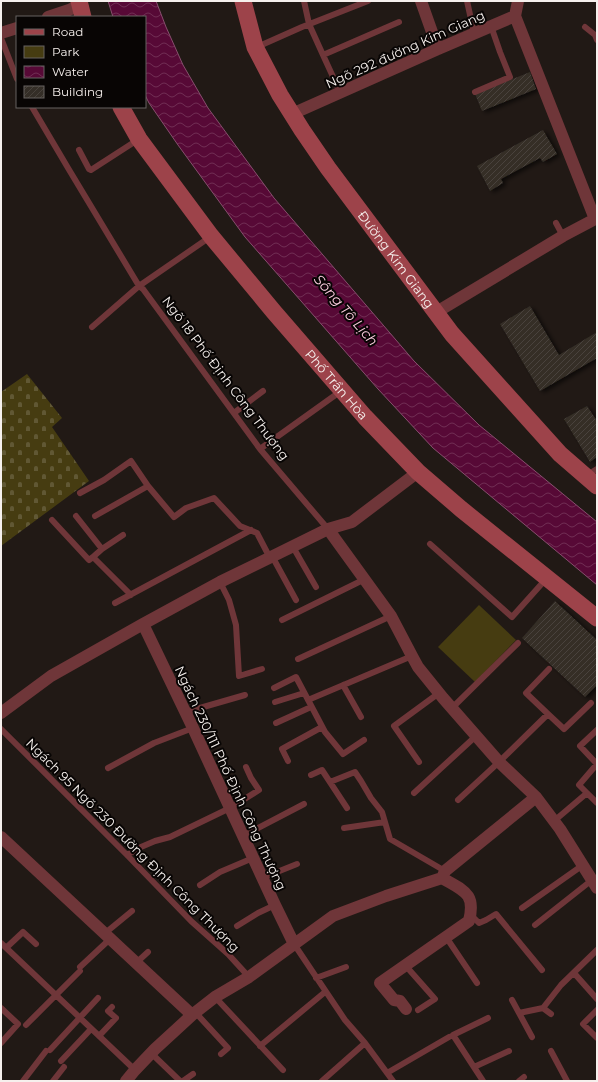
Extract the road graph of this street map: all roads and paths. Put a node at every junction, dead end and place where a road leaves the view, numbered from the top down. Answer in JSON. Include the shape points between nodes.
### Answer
{"nodes":[{"id":1,"x":243,"y":1,"type":"edge"},
{"id":2,"x":304,"y":1,"type":"edge"},
{"id":3,"x":368,"y":1,"type":"edge"},
{"id":4,"x":420,"y":1,"type":"edge"},
{"id":5,"x":467,"y":1,"type":"edge"},
{"id":6,"x":518,"y":1,"type":"edge"},
{"id":7,"x":80,"y":8,"type":"edge"},
{"id":8,"x":51,"y":16,"type":"edge"},
{"id":9,"x":515,"y":16,"type":"junction"},
{"id":10,"x":400,"y":22,"type":"dead end"},
{"id":11,"x":310,"y":24,"type":"junction"},
{"id":12,"x":491,"y":26,"type":"junction"},
{"id":13,"x":585,"y":27,"type":"dead end"},
{"id":14,"x":16,"y":28,"type":"edge"},
{"id":15,"x":1,"y":33,"type":"edge"},
{"id":16,"x":474,"y":33,"type":"junction"},
{"id":17,"x":1,"y":38,"type":"edge"},
{"id":18,"x":597,"y":40,"type":"edge"},
{"id":19,"x":255,"y":47,"type":"junction"},
{"id":20,"x":438,"y":49,"type":"junction"},
{"id":21,"x":323,"y":55,"type":"junction"},
{"id":22,"x":16,"y":76,"type":"edge"},
{"id":23,"x":340,"y":92,"type":"junction"},
{"id":24,"x":475,"y":92,"type":"dead end"},
{"id":25,"x":33,"y":108,"type":"edge"},
{"id":26,"x":122,"y":108,"type":"edge"},
{"id":27,"x":292,"y":114,"type":"junction"},
{"id":28,"x":139,"y":139,"type":"junction"},
{"id":29,"x":79,"y":150,"type":"dead end"},
{"id":30,"x":596,"y":219,"type":"edge"},
{"id":31,"x":556,"y":223,"type":"dead end"},
{"id":32,"x":211,"y":236,"type":"junction"},
{"id":33,"x":563,"y":236,"type":"junction"},
{"id":34,"x":139,"y":286,"type":"junction"},
{"id":35,"x":435,"y":313,"type":"junction"},
{"id":36,"x":92,"y":327,"type":"dead end"},
{"id":37,"x":342,"y":390,"type":"junction"},
{"id":38,"x":263,"y":391,"type":"dead end"},
{"id":39,"x":234,"y":414,"type":"junction"},
{"id":40,"x":260,"y":449,"type":"junction"},
{"id":41,"x":418,"y":472,"type":"junction"},
{"id":42,"x":593,"y":477,"type":"edge"},
{"id":43,"x":148,"y":486,"type":"junction"},
{"id":44,"x":80,"y":493,"type":"dead end"},
{"id":45,"x":76,"y":516,"type":"dead end"},
{"id":46,"x":95,"y":516,"type":"dead end"},
{"id":47,"x":52,"y":520,"type":"dead end"},
{"id":48,"x":328,"y":529,"type":"junction"},
{"id":49,"x":251,"y":530,"type":"junction"},
{"id":50,"x":124,"y":535,"type":"dead end"},
{"id":51,"x":430,"y":544,"type":"dead end"},
{"id":52,"x":293,"y":546,"type":"junction"},
{"id":53,"x":102,"y":548,"type":"junction"},
{"id":54,"x":93,"y":557,"type":"junction"},
{"id":55,"x":271,"y":557,"type":"junction"},
{"id":56,"x":547,"y":578,"type":"junction"},
{"id":57,"x":365,"y":579,"type":"junction"},
{"id":58,"x":220,"y":582,"type":"junction"},
{"id":59,"x":316,"y":587,"type":"dead end"},
{"id":60,"x":130,"y":595,"type":"junction"},
{"id":61,"x":296,"y":600,"type":"dead end"},
{"id":62,"x":115,"y":603,"type":"dead end"},
{"id":63,"x":391,"y":616,"type":"junction"},
{"id":64,"x":597,"y":618,"type":"edge"},
{"id":65,"x":282,"y":620,"type":"dead end"},
{"id":66,"x":143,"y":624,"type":"junction"},
{"id":67,"x":518,"y":643,"type":"dead end"},
{"id":68,"x":412,"y":656,"type":"junction"},
{"id":69,"x":298,"y":659,"type":"dead end"},
{"id":70,"x":262,"y":668,"type":"dead end"},
{"id":71,"x":549,"y":669,"type":"dead end"},
{"id":72,"x":343,"y":685,"type":"junction"},
{"id":73,"x":274,"y":688,"type":"dead end"},
{"id":74,"x":304,"y":693,"type":"junction"},
{"id":75,"x":439,"y":693,"type":"junction"},
{"id":76,"x":246,"y":695,"type":"dead end"},
{"id":77,"x":308,"y":700,"type":"junction"},
{"id":78,"x":275,"y":702,"type":"dead end"},
{"id":79,"x":591,"y":703,"type":"dead end"},
{"id":80,"x":311,"y":707,"type":"junction"},
{"id":81,"x":452,"y":708,"type":"junction"},
{"id":82,"x":186,"y":712,"type":"junction"},
{"id":83,"x":1,"y":713,"type":"edge"},
{"id":84,"x":548,"y":714,"type":"junction"},
{"id":85,"x":361,"y":717,"type":"dead end"},
{"id":86,"x":276,"y":723,"type":"dead end"},
{"id":87,"x":322,"y":727,"type":"junction"},
{"id":88,"x":193,"y":728,"type":"junction"},
{"id":89,"x":1,"y":729,"type":"edge"},
{"id":90,"x":597,"y":730,"type":"edge"},
{"id":91,"x":476,"y":736,"type":"junction"},
{"id":92,"x":364,"y":740,"type":"dead end"},
{"id":93,"x":288,"y":761,"type":"dead end"},
{"id":94,"x":419,"y":762,"type":"dead end"},
{"id":95,"x":499,"y":762,"type":"junction"},
{"id":96,"x":597,"y":764,"type":"edge"},
{"id":97,"x":246,"y":767,"type":"dead end"},
{"id":98,"x":108,"y":768,"type":"dead end"},
{"id":99,"x":311,"y":775,"type":"dead end"},
{"id":100,"x":330,"y":782,"type":"junction"},
{"id":101,"x":414,"y":793,"type":"dead end"},
{"id":102,"x":587,"y":793,"type":"junction"},
{"id":103,"x":536,"y":798,"type":"junction"},
{"id":104,"x":458,"y":800,"type":"dead end"},
{"id":105,"x":597,"y":803,"type":"edge"},
{"id":106,"x":304,"y":804,"type":"dead end"},
{"id":107,"x":230,"y":808,"type":"junction"},
{"id":108,"x":347,"y":808,"type":"dead end"},
{"id":109,"x":385,"y":822,"type":"junction"},
{"id":110,"x":554,"y":822,"type":"junction"},
{"id":111,"x":344,"y":828,"type":"dead end"},
{"id":112,"x":243,"y":836,"type":"junction"},
{"id":113,"x":1,"y":837,"type":"edge"},
{"id":114,"x":127,"y":855,"type":"junction"},
{"id":115,"x":253,"y":858,"type":"junction"},
{"id":116,"x":297,"y":864,"type":"dead end"},
{"id":117,"x":583,"y":865,"type":"junction"},
{"id":118,"x":444,"y":874,"type":"junction"},
{"id":119,"x":262,"y":878,"type":"junction"},
{"id":120,"x":595,"y":884,"type":"edge"},
{"id":121,"x":200,"y":885,"type":"dead end"},
{"id":122,"x":275,"y":905,"type":"junction"},
{"id":123,"x":522,"y":908,"type":"dead end"},
{"id":124,"x":132,"y":911,"type":"dead end"},
{"id":125,"x":471,"y":915,"type":"junction"},
{"id":126,"x":535,"y":925,"type":"dead end"},
{"id":127,"x":237,"y":926,"type":"dead end"},
{"id":128,"x":107,"y":936,"type":"junction"},
{"id":129,"x":446,"y":937,"type":"junction"},
{"id":130,"x":1,"y":943,"type":"edge"},
{"id":131,"x":36,"y":944,"type":"dead end"},
{"id":132,"x":294,"y":944,"type":"junction"},
{"id":133,"x":6,"y":948,"type":"junction"},
{"id":134,"x":597,"y":950,"type":"edge"},
{"id":135,"x":148,"y":952,"type":"dead end"},
{"id":136,"x":136,"y":963,"type":"junction"},
{"id":137,"x":405,"y":965,"type":"junction"},
{"id":138,"x":346,"y":967,"type":"dead end"},
{"id":139,"x":542,"y":970,"type":"dead end"},
{"id":140,"x":574,"y":973,"type":"junction"},
{"id":141,"x":249,"y":977,"type":"junction"},
{"id":142,"x":316,"y":978,"type":"junction"},
{"id":143,"x":477,"y":983,"type":"dead end"},
{"id":144,"x":326,"y":992,"type":"junction"},
{"id":145,"x":56,"y":995,"type":"junction"},
{"id":146,"x":215,"y":997,"type":"junction"},
{"id":147,"x":98,"y":998,"type":"dead end"},
{"id":148,"x":597,"y":999,"type":"edge"},
{"id":149,"x":512,"y":1000,"type":"dead end"},
{"id":150,"x":1,"y":1008,"type":"edge"},
{"id":151,"x":112,"y":1008,"type":"dead end"},
{"id":152,"x":543,"y":1008,"type":"junction"},
{"id":153,"x":412,"y":1009,"type":"joint"},
{"id":154,"x":597,"y":1010,"type":"edge"},
{"id":155,"x":193,"y":1014,"type":"junction"},
{"id":156,"x":519,"y":1014,"type":"junction"},
{"id":157,"x":551,"y":1014,"type":"dead end"},
{"id":158,"x":80,"y":1018,"type":"junction"},
{"id":159,"x":488,"y":1018,"type":"dead end"},
{"id":160,"x":26,"y":1025,"type":"dead end"},
{"id":161,"x":91,"y":1029,"type":"junction"},
{"id":162,"x":99,"y":1036,"type":"junction"},
{"id":163,"x":449,"y":1037,"type":"dead end"},
{"id":164,"x":532,"y":1037,"type":"dead end"},
{"id":165,"x":597,"y":1038,"type":"edge"},
{"id":166,"x":1,"y":1043,"type":"edge"},
{"id":167,"x":365,"y":1043,"type":"junction"},
{"id":168,"x":260,"y":1046,"type":"junction"},
{"id":169,"x":509,"y":1051,"type":"dead end"},
{"id":170,"x":551,"y":1051,"type":"dead end"},
{"id":171,"x":151,"y":1053,"type":"junction"},
{"id":172,"x":221,"y":1054,"type":"dead end"},
{"id":173,"x":62,"y":1061,"type":"dead end"},
{"id":174,"x":64,"y":1067,"type":"dead end"},
{"id":175,"x":474,"y":1067,"type":"junction"},
{"id":176,"x":135,"y":1070,"type":"junction"},
{"id":177,"x":283,"y":1070,"type":"dead end"},
{"id":178,"x":387,"y":1073,"type":"junction"},
{"id":179,"x":193,"y":1074,"type":"dead end"},
{"id":180,"x":328,"y":1075,"type":"junction"},
{"id":181,"x":23,"y":1081,"type":"edge"},
{"id":182,"x":53,"y":1081,"type":"edge"},
{"id":183,"x":126,"y":1081,"type":"edge"},
{"id":184,"x":181,"y":1081,"type":"edge"},
{"id":185,"x":322,"y":1081,"type":"edge"},
{"id":186,"x":333,"y":1081,"type":"edge"},
{"id":187,"x":393,"y":1081,"type":"edge"},
{"id":188,"x":483,"y":1081,"type":"edge"},
{"id":189,"x":567,"y":1081,"type":"edge"}],
"edges":[{"from":1,"to":19,"type":"main road","name":"Đường Kim Giang"},
{"from":2,"to":11,"type":"lane"},
{"from":3,"to":11,"type":"lane"},
{"from":4,"to":20,"type":"street"},
{"from":5,"to":16,"type":"lane"},
{"from":6,"to":9,"type":"street"},
{"from":7,"to":8,"type":"street"},
{"from":9,"to":12,"type":"street","name":"Ngõ 292 đường Kim Giang"},
{"from":9,"to":30,"type":"street"},
{"from":10,"to":21,"type":"lane"},
{"from":11,"to":19,"type":"lane"},
{"from":11,"to":21,"type":"lane"},
{"from":12,"to":16,"type":"street","name":"Ngõ 292 đường Kim Giang"},
{"from":12,"to":24,"type":"lane","via":[[510,78]]},
{"from":13,"to":18,"type":"lane"},
{"from":14,"to":15,"type":"street"},
{"from":16,"to":20,"type":"street","name":"Ngõ 292 đường Kim Giang"},
{"from":17,"to":22,"type":"lane"},
{"from":19,"to":27,"type":"main road","name":"Đường Kim Giang"},
{"from":20,"to":23,"type":"street","name":"Ngõ 292 đường Kim Giang"},
{"from":21,"to":23,"type":"lane"},
{"from":23,"to":27,"type":"street","name":"Ngõ 292 đường Kim Giang"},
{"from":25,"to":34,"type":"lane","name":"Ngõ 18 Phố Định Công Thượng"},
{"from":26,"to":28,"type":"main road","name":"Phố Trần Hòa"},
{"from":27,"to":35,"type":"main road","name":"Đường Kim Giang","via":[[328,168]]},
{"from":28,"to":29,"type":"lane","via":[[91,170]]},
{"from":28,"to":32,"type":"main road","name":"Phố Trần Hòa"},
{"from":30,"to":33,"type":"street"},
{"from":31,"to":33,"type":"lane"},
{"from":32,"to":34,"type":"lane"},
{"from":32,"to":37,"type":"main road","name":"Phố Trần Hòa"},
{"from":33,"to":35,"type":"street"},
{"from":34,"to":36,"type":"lane"},
{"from":34,"to":39,"type":"lane","name":"Ngõ 18 Phố Định Công Thượng"},
{"from":35,"to":42,"type":"main road","name":"Đường Kim Giang","via":[[560,454]]},
{"from":37,"to":40,"type":"lane"},
{"from":37,"to":41,"type":"main road","name":"Phố Trần Hòa"},
{"from":38,"to":39,"type":"lane"},
{"from":39,"to":40,"type":"lane","name":"Ngõ 18 Phố Định Công Thượng"},
{"from":40,"to":48,"type":"lane","name":"Ngõ 18 Phố Định Công Thượng"},
{"from":41,"to":48,"type":"street","via":[[352,522]]},
{"from":41,"to":56,"type":"main road","name":"Phố Trần Hòa"},
{"from":43,"to":44,"type":"lane","via":[[131,461]]},
{"from":43,"to":46,"type":"lane"},
{"from":43,"to":49,"type":"lane","via":[[174,517],[186,508],[214,498],[240,526]]},
{"from":45,"to":53,"type":"lane"},
{"from":47,"to":54,"type":"lane","via":[[89,560]]},
{"from":48,"to":52,"type":"street"},
{"from":48,"to":57,"type":"street","name":"Ngõ 18 Phố Định Công Thượng"},
{"from":49,"to":55,"type":"lane","via":[[257,533]]},
{"from":49,"to":60,"type":"lane"},
{"from":50,"to":53,"type":"lane"},
{"from":51,"to":56,"type":"lane","via":[[512,617]]},
{"from":52,"to":55,"type":"street"},
{"from":52,"to":59,"type":"lane"},
{"from":53,"to":54,"type":"lane"},
{"from":54,"to":60,"type":"lane"},
{"from":55,"to":58,"type":"street"},
{"from":55,"to":61,"type":"lane"},
{"from":56,"to":64,"type":"main road","name":"Phố Trần Hòa"},
{"from":57,"to":63,"type":"street","name":"Ngõ 18 Phố Định Công Thượng"},
{"from":57,"to":65,"type":"lane"},
{"from":58,"to":66,"type":"street"},
{"from":58,"to":70,"type":"lane","via":[[229,600],[236,625],[239,676]]},
{"from":60,"to":62,"type":"lane"},
{"from":63,"to":68,"type":"street","name":"Ngõ 18 Phố Định Công Thượng"},
{"from":63,"to":69,"type":"lane"},
{"from":66,"to":82,"type":"street","name":"Ngách 230/111 Phố Định Công Thượng"},
{"from":66,"to":83,"type":"street","via":[[51,676]]},
{"from":67,"to":81,"type":"lane"},
{"from":68,"to":72,"type":"lane"},
{"from":68,"to":75,"type":"street","name":"Ngõ 18 Phố Định Công Thượng"},
{"from":71,"to":84,"type":"lane","via":[[526,693]]},
{"from":72,"to":77,"type":"lane"},
{"from":72,"to":85,"type":"lane"},
{"from":73,"to":74,"type":"lane","via":[[296,678]]},
{"from":74,"to":77,"type":"lane"},
{"from":74,"to":78,"type":"lane"},
{"from":75,"to":81,"type":"street","name":"Ngõ 18 Phố Định Công Thượng"},
{"from":75,"to":94,"type":"lane","via":[[394,726]]},
{"from":76,"to":82,"type":"lane"},
{"from":77,"to":80,"type":"lane"},
{"from":79,"to":84,"type":"lane","via":[[564,729]]},
{"from":80,"to":86,"type":"lane"},
{"from":80,"to":87,"type":"lane"},
{"from":81,"to":91,"type":"street","name":"Ngõ 18 Phố Định Công Thượng"},
{"from":82,"to":88,"type":"street","name":"Ngách 230/111 Phố Định Công Thượng"},
{"from":84,"to":95,"type":"lane"},
{"from":87,"to":92,"type":"lane","via":[[342,754]]},
{"from":87,"to":93,"type":"lane","via":[[282,749]]},
{"from":88,"to":98,"type":"lane","via":[[154,743]]},
{"from":88,"to":107,"type":"street","name":"Ngách 230/111 Phố Định Công Thượng"},
{"from":89,"to":114,"type":"lane","name":"Ngách 95 Ngõ 230 Đường Định Công Thượng"},
{"from":90,"to":96,"type":"lane","via":[[580,746]]},
{"from":91,"to":95,"type":"street","name":"Ngõ 18 Phố Định Công Thượng"},
{"from":91,"to":101,"type":"lane"},
{"from":95,"to":103,"type":"street","name":"Ngõ 18 Phố Định Công Thượng"},
{"from":95,"to":104,"type":"lane"},
{"from":96,"to":102,"type":"lane","via":[[579,785]]},
{"from":97,"to":107,"type":"lane","via":[[259,790]]},
{"from":99,"to":100,"type":"lane","via":[[322,770]]},
{"from":100,"to":108,"type":"lane"},
{"from":100,"to":109,"type":"lane","via":[[355,772],[382,812]]},
{"from":102,"to":105,"type":"lane"},
{"from":102,"to":110,"type":"lane"},
{"from":103,"to":110,"type":"street","name":"Ngõ 18 Phố Định Công Thượng"},
{"from":103,"to":118,"type":"street"},
{"from":106,"to":112,"type":"lane"},
{"from":107,"to":112,"type":"street","name":"Ngách 230/111 Phố Định Công Thượng"},
{"from":107,"to":114,"type":"lane"},
{"from":109,"to":111,"type":"lane"},
{"from":109,"to":118,"type":"lane","via":[[390,839]]},
{"from":110,"to":117,"type":"street","name":"Ngõ 18 Phố Định Công Thượng"},
{"from":112,"to":115,"type":"street","name":"Ngách 230/111 Phố Định Công Thượng"},
{"from":113,"to":128,"type":"street"},
{"from":114,"to":141,"type":"lane","name":"Ngách 95 Ngõ 230 Đường Định Công Thượng","via":[[200,931]]},
{"from":115,"to":119,"type":"street","name":"Ngách 230/111 Phố Định Công Thượng"},
{"from":115,"to":121,"type":"lane","via":[[220,872]]},
{"from":116,"to":119,"type":"lane"},
{"from":117,"to":120,"type":"street","name":"Ngõ 18 Phố Định Công Thượng"},
{"from":117,"to":123,"type":"lane"},
{"from":118,"to":125,"type":"street","via":[[470,897]]},
{"from":118,"to":132,"type":"street","via":[[333,916]]},
{"from":119,"to":122,"type":"street","name":"Ngách 230/111 Phố Định Công Thượng"},
{"from":120,"to":126,"type":"lane"},
{"from":122,"to":127,"type":"lane"},
{"from":122,"to":132,"type":"street","name":"Ngách 230/111 Phố Định Công Thượng"},
{"from":124,"to":128,"type":"lane"},
{"from":125,"to":129,"type":"street","via":[[469,921]]},
{"from":125,"to":139,"type":"lane","via":[[479,923],[496,914]]},
{"from":128,"to":136,"type":"street"},
{"from":128,"to":145,"type":"lane"},
{"from":129,"to":137,"type":"street"},
{"from":129,"to":143,"type":"lane"},
{"from":130,"to":133,"type":"lane"},
{"from":131,"to":133,"type":"lane","via":[[23,932]]},
{"from":132,"to":141,"type":"street"},
{"from":132,"to":142,"type":"lane"},
{"from":133,"to":145,"type":"lane"},
{"from":134,"to":140,"type":"lane"},
{"from":135,"to":136,"type":"lane"},
{"from":136,"to":155,"type":"street"},
{"from":137,"to":153,"type":"lane","via":[[435,999]]},
{"from":137,"to":153,"type":"street","via":[[380,983],[394,1000]]},
{"from":138,"to":142,"type":"lane"},
{"from":140,"to":148,"type":"lane"},
{"from":140,"to":152,"type":"lane","via":[[560,985]]},
{"from":141,"to":146,"type":"street"},
{"from":142,"to":144,"type":"lane"},
{"from":144,"to":167,"type":"lane"},
{"from":144,"to":168,"type":"lane"},
{"from":145,"to":158,"type":"lane"},
{"from":145,"to":160,"type":"lane"},
{"from":146,"to":155,"type":"street"},
{"from":146,"to":168,"type":"lane"},
{"from":147,"to":158,"type":"lane"},
{"from":149,"to":156,"type":"lane"},
{"from":150,"to":166,"type":"lane","via":[[18,1024]]},
{"from":151,"to":162,"type":"lane","via":[[108,1011],[116,1018]]},
{"from":152,"to":156,"type":"lane"},
{"from":152,"to":157,"type":"lane"},
{"from":154,"to":165,"type":"lane","via":[[583,1024]]},
{"from":155,"to":171,"type":"street"},
{"from":155,"to":172,"type":"lane","via":[[228,1048]]},
{"from":156,"to":164,"type":"lane"},
{"from":158,"to":161,"type":"lane"},
{"from":158,"to":181,"type":"lane"},
{"from":159,"to":175,"type":"lane","via":[[453,1035]]},
{"from":161,"to":162,"type":"lane"},
{"from":161,"to":173,"type":"lane"},
{"from":162,"to":176,"type":"lane"},
{"from":163,"to":178,"type":"lane"},
{"from":167,"to":178,"type":"lane"},
{"from":167,"to":180,"type":"lane"},
{"from":168,"to":177,"type":"lane"},
{"from":169,"to":175,"type":"lane"},
{"from":170,"to":189,"type":"lane"},
{"from":171,"to":176,"type":"street"},
{"from":171,"to":184,"type":"lane"},
{"from":174,"to":182,"type":"lane"},
{"from":175,"to":188,"type":"lane"},
{"from":176,"to":183,"type":"street"},
{"from":178,"to":187,"type":"lane"},
{"from":179,"to":184,"type":"lane"},
{"from":180,"to":185,"type":"lane"},
{"from":180,"to":186,"type":"lane"}]}
